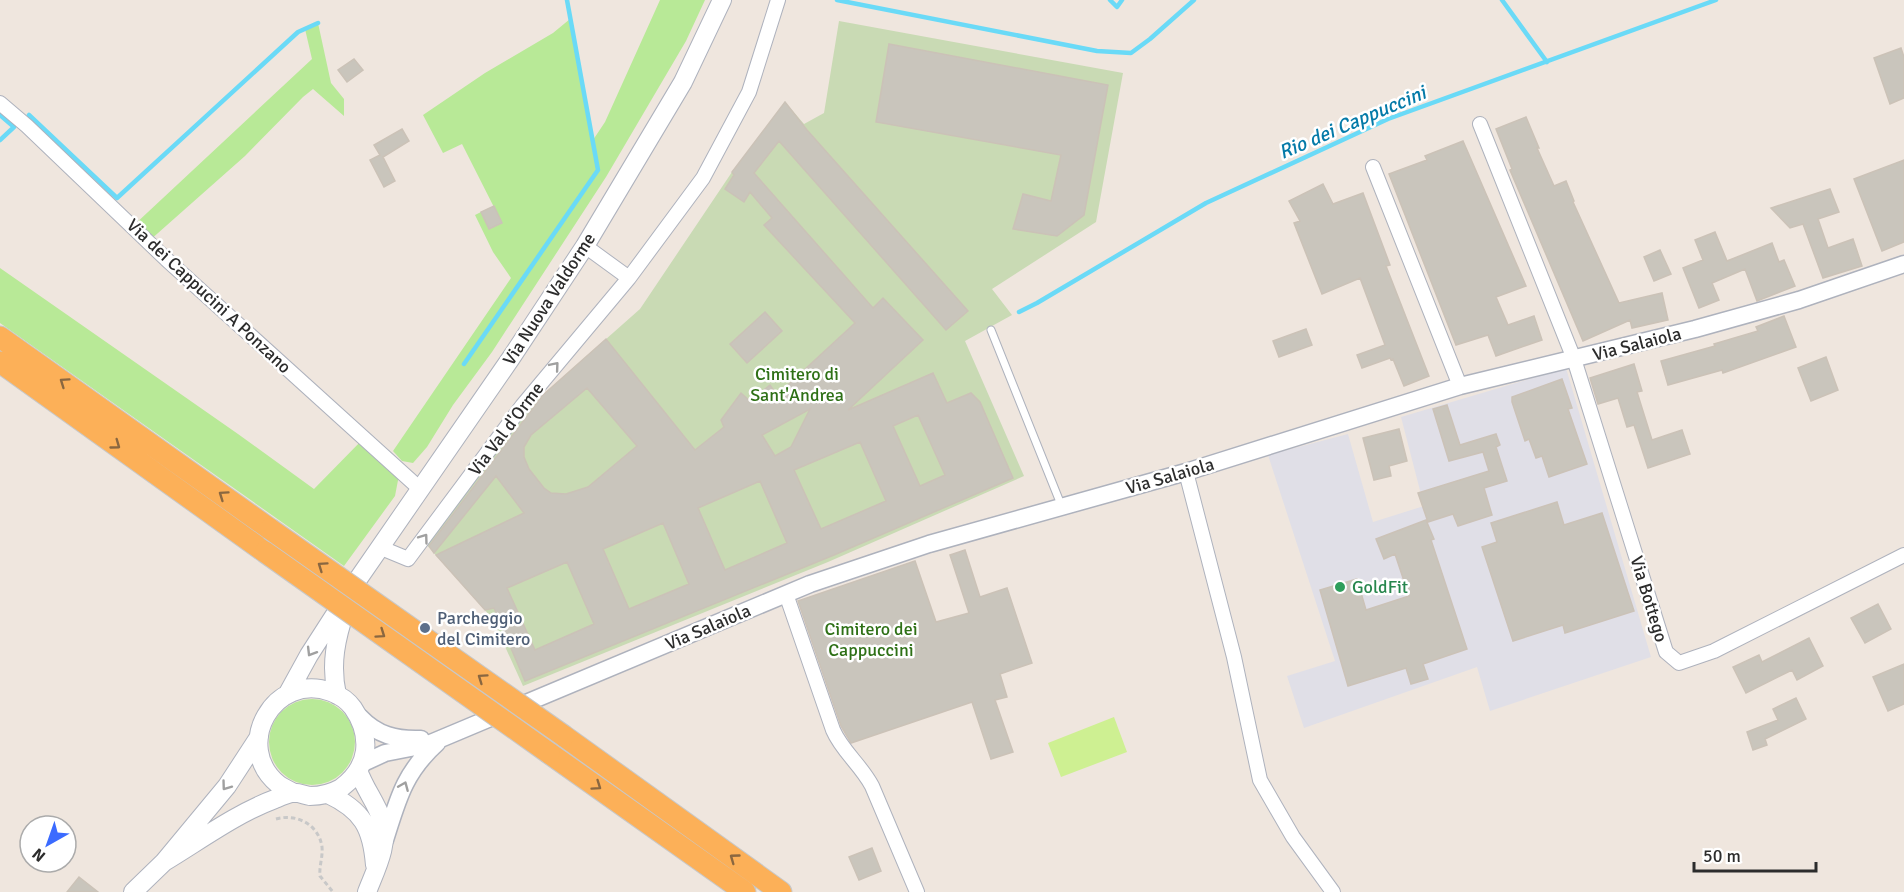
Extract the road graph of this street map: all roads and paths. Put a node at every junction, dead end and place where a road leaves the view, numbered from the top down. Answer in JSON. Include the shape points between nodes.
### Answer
{"nodes":[{"id":1,"x":722,"y":0,"type":"edge"},
{"id":2,"x":778,"y":0,"type":"edge"},
{"id":3,"x":0,"y":103,"type":"edge"},
{"id":4,"x":1480,"y":123,"type":"dead end"},
{"id":5,"x":1373,"y":167,"type":"dead end"},
{"id":6,"x":585,"y":246,"type":"junction"},
{"id":7,"x":1904,"y":264,"type":"edge"},
{"id":8,"x":629,"y":278,"type":"junction"},
{"id":9,"x":991,"y":330,"type":"dead end"},
{"id":10,"x":0,"y":337,"type":"edge"},
{"id":11,"x":1574,"y":359,"type":"junction"},
{"id":12,"x":0,"y":362,"type":"edge"},
{"id":13,"x":1460,"y":386,"type":"junction"},
{"id":14,"x":1186,"y":472,"type":"junction"},
{"id":15,"x":419,"y":488,"type":"junction"},
{"id":16,"x":1062,"y":507,"type":"junction"},
{"id":17,"x":379,"y":547,"type":"junction"},
{"id":18,"x":1904,"y":555,"type":"edge"},
{"id":19,"x":354,"y":585,"type":"junction"},
{"id":20,"x":786,"y":594,"type":"junction"},
{"id":21,"x":287,"y":694,"type":"junction"},
{"id":22,"x":337,"y":694,"type":"junction"},
{"id":23,"x":360,"y":717,"type":"junction"},
{"id":24,"x":259,"y":737,"type":"junction"},
{"id":25,"x":446,"y":737,"type":"junction"},
{"id":26,"x":360,"y":767,"type":"junction"},
{"id":27,"x":294,"y":793,"type":"junction"},
{"id":28,"x":327,"y":794,"type":"junction"},
{"id":29,"x":268,"y":822,"type":"dead end"},
{"id":30,"x":384,"y":841,"type":"junction"},
{"id":31,"x":164,"y":862,"type":"junction"},
{"id":32,"x":375,"y":869,"type":"junction"},
{"id":33,"x":133,"y":892,"type":"edge"},
{"id":34,"x":333,"y":892,"type":"edge"},
{"id":35,"x":368,"y":892,"type":"edge"},
{"id":36,"x":746,"y":892,"type":"edge"},
{"id":37,"x":781,"y":892,"type":"edge"},
{"id":38,"x":917,"y":892,"type":"edge"},
{"id":39,"x":1333,"y":892,"type":"edge"}],
"edges":[{"from":1,"to":6,"type":"main road","name":"Via Nuova Valdorme","via":[[683,82]]},
{"from":2,"to":8,"type":"street","name":"Via Val d'Orme","via":[[749,92],[703,178]]},
{"from":3,"to":15,"type":"street","name":"Via dei Cappucini A Ponzano"},
{"from":4,"to":11,"type":"street"},
{"from":5,"to":13,"type":"street"},
{"from":6,"to":8,"type":"street"},
{"from":6,"to":15,"type":"main road","name":"Via Nuova Valdorme","via":[[512,358]]},
{"from":7,"to":11,"type":"street","name":"Via Salaiola","via":[[1799,300]]},
{"from":17,"to":8,"type":"street","name":"Via Val d'Orme","one_way":true,"via":[[408,559],[522,406]]},
{"from":9,"to":16,"type":"lane"},
{"from":37,"to":10,"type":"highway","one_way":true,"bridge":true},
{"from":11,"to":13,"type":"street","name":"Via Salaiola"},
{"from":11,"to":18,"type":"street","name":"Via Bottego","via":[[1666,652],[1678,663],[1714,651]]},
{"from":12,"to":36,"type":"highway","one_way":true,"bridge":true},
{"from":13,"to":14,"type":"street","name":"Via Salaiola"},
{"from":14,"to":16,"type":"street","name":"Via Salaiola"},
{"from":14,"to":39,"type":"street","via":[[1234,657],[1260,780],[1293,837]]},
{"from":15,"to":17,"type":"main road","name":"Via Nuova Valdorme"},
{"from":16,"to":20,"type":"street","name":"Via Salaiola","via":[[928,544]]},
{"from":17,"to":19,"type":"main road","name":"Via Nuova Valdorme"},
{"from":19,"to":21,"type":"main road","name":"Via Nuova Valdorme","one_way":true},
{"from":19,"to":22,"type":"main road","name":"Via Nuova Valdorme","via":[[333,657]]},
{"from":20,"to":25,"type":"street","name":"Via Salaiola"},
{"from":20,"to":38,"type":"street","via":[[833,730],[872,786]]},
{"from":21,"to":22,"type":"main road","via":[[312,688]]},
{"from":21,"to":24,"type":"main road","via":[[269,710]]},
{"from":22,"to":23,"type":"main road"},
{"from":23,"to":25,"type":"street","name":"Via Salaiola","via":[[371,728],[392,737]]},
{"from":23,"to":26,"type":"main road","via":[[366,741]]},
{"from":24,"to":27,"type":"main road","via":[[260,755],[267,771]]},
{"from":24,"to":31,"type":"main road","one_way":true,"via":[[227,786]]},
{"from":25,"to":26,"type":"street","name":"Via Salaiola","via":[[385,753]]},
{"from":30,"to":25,"type":"street","one_way":true,"via":[[408,776],[424,754]]},
{"from":26,"to":28,"type":"main road","via":[[350,780]]},
{"from":26,"to":30,"type":"main road","via":[[362,783],[382,820]]},
{"from":27,"to":28,"type":"main road"},
{"from":27,"to":31,"type":"main road","via":[[256,806]]},
{"from":28,"to":32,"type":"main road","via":[[363,819],[370,833]]},
{"from":29,"to":34,"type":"path","via":[[288,816],[302,819],[316,831],[322,847],[320,876]]},
{"from":30,"to":32,"type":"main road"},
{"from":31,"to":33,"type":"main road"},
{"from":32,"to":35,"type":"main road"}]}
